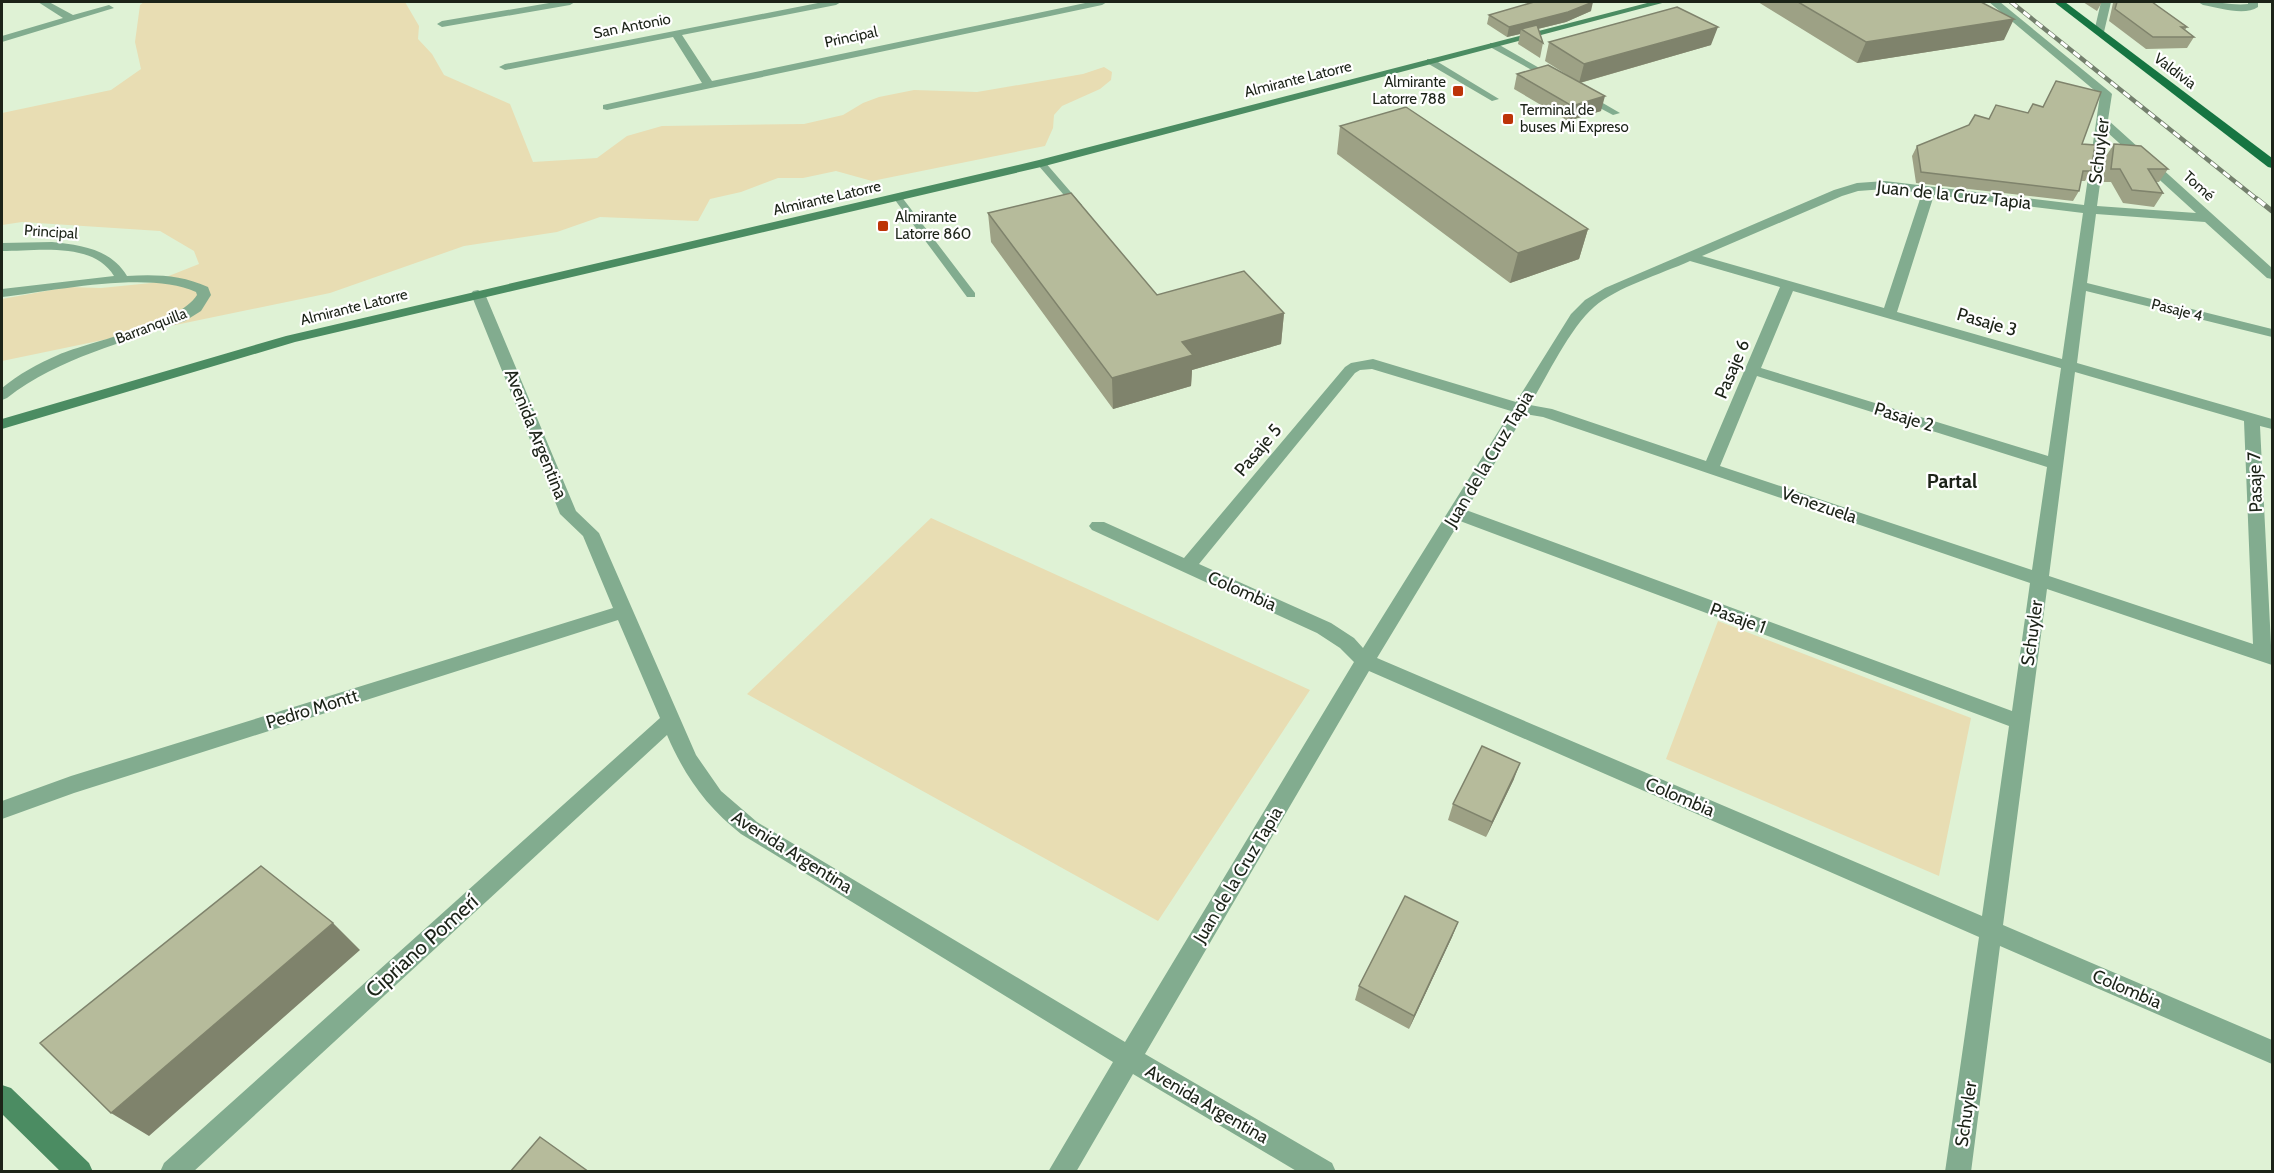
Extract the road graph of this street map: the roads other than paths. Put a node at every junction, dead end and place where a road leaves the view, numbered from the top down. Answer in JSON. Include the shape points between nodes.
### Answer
{"nodes":[{"id":1,"x":43,"y":2,"type":"edge"},
{"id":2,"x":570,"y":2,"type":"edge"},
{"id":3,"x":836,"y":2,"type":"edge"},
{"id":4,"x":1102,"y":2,"type":"edge"},
{"id":5,"x":1660,"y":2,"type":"edge"},
{"id":6,"x":1994,"y":2,"type":"edge"},
{"id":7,"x":2059,"y":2,"type":"edge"},
{"id":8,"x":2106,"y":2,"type":"edge"},
{"id":9,"x":2203,"y":2,"type":"edge"},
{"id":10,"x":2252,"y":5,"type":"edge"},
{"id":11,"x":109,"y":8,"type":"dead end"},
{"id":12,"x":72,"y":19,"type":"junction"},
{"id":13,"x":442,"y":24,"type":"dead end"},
{"id":14,"x":675,"y":32,"type":"junction"},
{"id":15,"x":2099,"y":32,"type":"junction"},
{"id":16,"x":2,"y":39,"type":"edge"},
{"id":17,"x":1493,"y":45,"type":"junction"},
{"id":18,"x":1430,"y":61,"type":"junction"},
{"id":19,"x":505,"y":67,"type":"dead end"},
{"id":20,"x":1562,"y":83,"type":"edge"},
{"id":21,"x":710,"y":85,"type":"junction"},
{"id":22,"x":1581,"y":94,"type":"edge"},
{"id":23,"x":1495,"y":99,"type":"dead end"},
{"id":24,"x":607,"y":106,"type":"dead end"},
{"id":25,"x":1616,"y":113,"type":"dead end"},
{"id":26,"x":2103,"y":122,"type":"junction"},
{"id":27,"x":1041,"y":163,"type":"junction"},
{"id":28,"x":2272,"y":164,"type":"edge"},
{"id":29,"x":1929,"y":190,"type":"junction"},
{"id":30,"x":898,"y":198,"type":"junction"},
{"id":31,"x":2092,"y":210,"type":"junction"},
{"id":32,"x":1088,"y":218,"type":"edge"},
{"id":33,"x":2209,"y":218,"type":"junction"},
{"id":34,"x":2,"y":247,"type":"edge"},
{"id":35,"x":1690,"y":257,"type":"junction"},
{"id":36,"x":2272,"y":275,"type":"edge"},
{"id":37,"x":123,"y":280,"type":"junction"},
{"id":38,"x":1788,"y":285,"type":"junction"},
{"id":39,"x":2081,"y":286,"type":"junction"},
{"id":40,"x":2,"y":292,"type":"edge"},
{"id":41,"x":478,"y":294,"type":"junction"},
{"id":42,"x":971,"y":295,"type":"dead end"},
{"id":43,"x":1889,"y":314,"type":"junction"},
{"id":44,"x":2272,"y":333,"type":"edge"},
{"id":45,"x":1364,"y":364,"type":"joint"},
{"id":46,"x":2070,"y":366,"type":"junction"},
{"id":47,"x":1753,"y":370,"type":"junction"},
{"id":48,"x":2,"y":395,"type":"edge"},
{"id":49,"x":1520,"y":408,"type":"junction"},
{"id":50,"x":2252,"y":418,"type":"junction"},
{"id":51,"x":2,"y":424,"type":"edge"},
{"id":52,"x":2272,"y":424,"type":"edge"},
{"id":53,"x":2056,"y":464,"type":"junction"},
{"id":54,"x":1711,"y":469,"type":"junction"},
{"id":55,"x":1456,"y":513,"type":"junction"},
{"id":56,"x":2265,"y":524,"type":"edge"},
{"id":57,"x":1098,"y":526,"type":"dead end"},
{"id":58,"x":1187,"y":566,"type":"junction"},
{"id":59,"x":2040,"y":580,"type":"junction"},
{"id":60,"x":624,"y":611,"type":"junction"},
{"id":61,"x":2268,"y":656,"type":"edge"},
{"id":62,"x":1365,"y":662,"type":"junction"},
{"id":63,"x":671,"y":720,"type":"junction"},
{"id":64,"x":2020,"y":722,"type":"junction"},
{"id":65,"x":2,"y":810,"type":"edge"},
{"id":66,"x":1991,"y":931,"type":"junction"},
{"id":67,"x":2272,"y":1052,"type":"edge"},
{"id":68,"x":1129,"y":1058,"type":"junction"},
{"id":69,"x":2,"y":1096,"type":"edge"},
{"id":70,"x":80,"y":1172,"type":"edge"},
{"id":71,"x":173,"y":1172,"type":"edge"},
{"id":72,"x":1060,"y":1172,"type":"edge"},
{"id":73,"x":1323,"y":1172,"type":"edge"},
{"id":74,"x":1958,"y":1172,"type":"edge"}],
"edges":[{"from":1,"to":12,"type":"street"},
{"from":2,"to":13,"type":"street"},
{"from":3,"to":14,"type":"street","name":"San Antonio"},
{"from":4,"to":21,"type":"street","name":"Principal"},
{"from":5,"to":17,"type":"main road","name":"Almirante Latorre"},
{"from":6,"to":26,"type":"street","name":"Schuyler","via":[[2106,94]]},
{"from":7,"to":15,"type":"main road","name":"Valdivia"},
{"from":8,"to":15,"type":"street"},
{"from":9,"to":10,"type":"street"},
{"from":11,"to":12,"type":"street"},
{"from":12,"to":16,"type":"street"},
{"from":14,"to":19,"type":"street","name":"San Antonio"},
{"from":14,"to":21,"type":"street"},
{"from":15,"to":28,"type":"main road","name":"Valdivia"},
{"from":17,"to":18,"type":"main road","name":"Almirante Latorre"},
{"from":17,"to":20,"type":"lane"},
{"from":18,"to":23,"type":"lane"},
{"from":18,"to":27,"type":"main road","name":"Almirante Latorre"},
{"from":21,"to":24,"type":"street","name":"Principal"},
{"from":22,"to":25,"type":"lane"},
{"from":26,"to":31,"type":"street","name":"Schuyler"},
{"from":26,"to":33,"type":"street","name":"Tomé"},
{"from":27,"to":30,"type":"main road","name":"Almirante Latorre"},
{"from":27,"to":32,"type":"lane"},
{"from":29,"to":31,"type":"street","name":"Juan de la Cruz Tapia"},
{"from":29,"to":35,"type":"street","name":"Juan de la Cruz Tapia","via":[[1857,186]]},
{"from":29,"to":43,"type":"street"},
{"from":30,"to":41,"type":"main road","name":"Almirante Latorre"},
{"from":30,"to":42,"type":"lane"},
{"from":31,"to":33,"type":"street","name":"Juan de la Cruz Tapia"},
{"from":31,"to":39,"type":"street","name":"Schuyler"},
{"from":33,"to":36,"type":"street","name":"Tomé"},
{"from":34,"to":37,"type":"street","name":"Principal","via":[[94,253],[114,266]]},
{"from":35,"to":38,"type":"street","name":"Pasaje 3"},
{"from":35,"to":49,"type":"street","name":"Juan de la Cruz Tapia","via":[[1590,303],[1576,317]]},
{"from":37,"to":40,"type":"street","name":"Barranquilla"},
{"from":37,"to":48,"type":"street","name":"Barranquilla","via":[[192,283],[204,295],[195,308],[180,318],[57,361]]},
{"from":38,"to":43,"type":"street","name":"Pasaje 3"},
{"from":38,"to":47,"type":"street","name":"Pasaje 6"},
{"from":39,"to":44,"type":"street","name":"Pasaje 4"},
{"from":39,"to":46,"type":"street","name":"Schuyler"},
{"from":41,"to":51,"type":"main road","name":"Almirante Latorre","via":[[226,357]]},
{"from":41,"to":60,"type":"street","name":"Avenida Argentina","via":[[569,514],[590,533]]},
{"from":43,"to":46,"type":"street","name":"Pasaje 3"},
{"from":45,"to":49,"type":"street","name":"Venezuela","via":[[1383,366]]},
{"from":45,"to":58,"type":"street","name":"Pasaje 5","via":[[1350,370]]},
{"from":46,"to":50,"type":"street","name":"Pasaje 3"},
{"from":46,"to":53,"type":"street","name":"Schuyler"},
{"from":47,"to":53,"type":"street","name":"Pasaje 2"},
{"from":47,"to":54,"type":"street","name":"Pasaje 6"},
{"from":49,"to":54,"type":"street","name":"Venezuela"},
{"from":49,"to":55,"type":"street","name":"Juan de la Cruz Tapia"},
{"from":50,"to":52,"type":"street","name":"Pasaje 3"},
{"from":50,"to":56,"type":"street","name":"Pasaje 7"},
{"from":53,"to":59,"type":"street","name":"Schuyler"},
{"from":54,"to":59,"type":"street","name":"Venezuela"},
{"from":55,"to":62,"type":"street","name":"Juan de la Cruz Tapia"},
{"from":55,"to":64,"type":"street","name":"Pasaje 1"},
{"from":56,"to":61,"type":"street","name":"Pasaje 7"},
{"from":57,"to":58,"type":"street","name":"Colombia"},
{"from":58,"to":62,"type":"street","name":"Colombia","via":[[1324,628],[1347,643]]},
{"from":59,"to":61,"type":"street","name":"Venezuela"},
{"from":59,"to":64,"type":"street","name":"Schuyler"},
{"from":60,"to":63,"type":"street","name":"Avenida Argentina"},
{"from":60,"to":65,"type":"street","name":"Pedro Montt"},
{"from":62,"to":66,"type":"street","name":"Colombia"},
{"from":62,"to":68,"type":"street","name":"Juan de la Cruz Tapia"},
{"from":63,"to":68,"type":"street","name":"Avenida Argentina","via":[[696,777],[742,823]]},
{"from":63,"to":71,"type":"street","name":"Cipriano Pomerí"},
{"from":64,"to":66,"type":"street","name":"Schuyler"},
{"from":66,"to":67,"type":"street","name":"Colombia"},
{"from":66,"to":74,"type":"street","name":"Schuyler"},
{"from":68,"to":72,"type":"street","name":"Juan de la Cruz Tapia"},
{"from":68,"to":73,"type":"street","name":"Avenida Argentina"},
{"from":69,"to":70,"type":"main road"}]}
